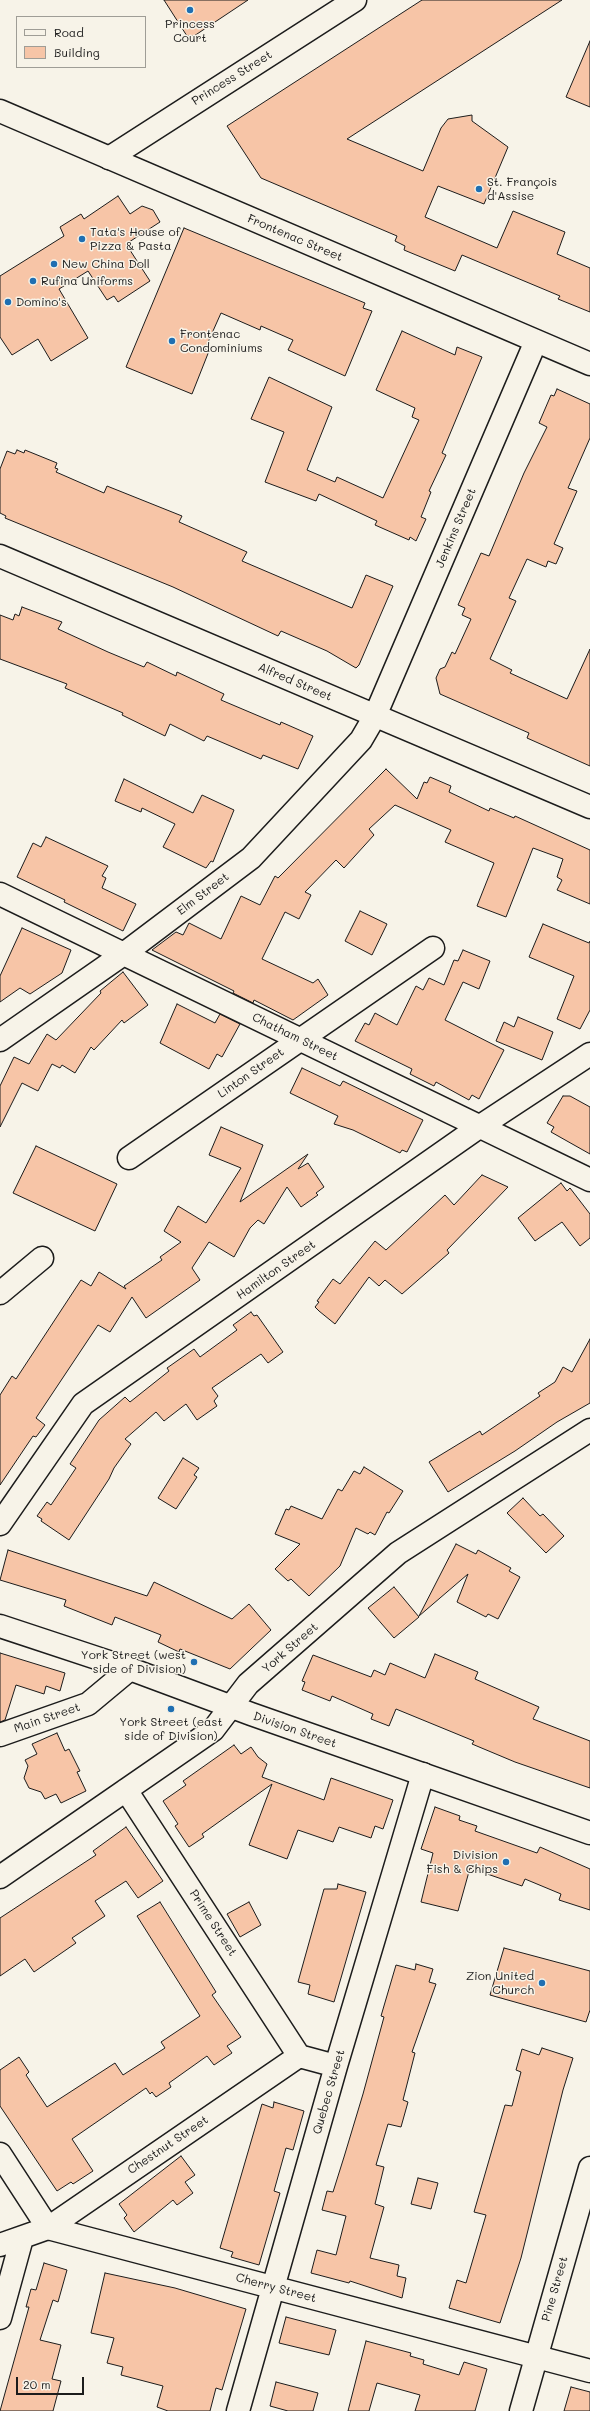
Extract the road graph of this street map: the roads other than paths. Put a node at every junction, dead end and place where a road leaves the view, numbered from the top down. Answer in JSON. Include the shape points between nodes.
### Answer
{"nodes":[{"id":1,"x":355,"y":0,"type":"edge"},
{"id":2,"x":0,"y":111,"type":"edge"},
{"id":3,"x":109,"y":158,"type":"junction"},
{"id":4,"x":536,"y":341,"type":"junction"},
{"id":5,"x":590,"y":364,"type":"edge"},
{"id":6,"x":0,"y":556,"type":"edge"},
{"id":7,"x":375,"y":716,"type":"junction"},
{"id":8,"x":590,"y":807,"type":"edge"},
{"id":9,"x":0,"y":894,"type":"edge"},
{"id":10,"x":433,"y":948,"type":"dead end"},
{"id":11,"x":125,"y":953,"type":"junction"},
{"id":12,"x":299,"y":1039,"type":"junction"},
{"id":13,"x":0,"y":1040,"type":"edge"},
{"id":14,"x":590,"y":1054,"type":"edge"},
{"id":15,"x":479,"y":1127,"type":"junction"},
{"id":16,"x":129,"y":1158,"type":"dead end"},
{"id":17,"x":590,"y":1180,"type":"edge"},
{"id":18,"x":42,"y":1258,"type":"dead end"},
{"id":19,"x":0,"y":1293,"type":"edge"},
{"id":20,"x":590,"y":1430,"type":"edge"},
{"id":21,"x":0,"y":1524,"type":"edge"},
{"id":22,"x":0,"y":1626,"type":"edge"},
{"id":23,"x":130,"y":1669,"type":"junction"},
{"id":24,"x":231,"y":1707,"type":"junction"},
{"id":25,"x":0,"y":1735,"type":"edge"},
{"id":26,"x":423,"y":1774,"type":"junction"},
{"id":27,"x":126,"y":1790,"type":"junction"},
{"id":28,"x":590,"y":1833,"type":"edge"},
{"id":29,"x":0,"y":1877,"type":"edge"},
{"id":30,"x":298,"y":2056,"type":"junction"},
{"id":31,"x":336,"y":2066,"type":"junction"},
{"id":32,"x":0,"y":2154,"type":"edge"},
{"id":33,"x":590,"y":2168,"type":"edge"},
{"id":34,"x":48,"y":2228,"type":"junction"},
{"id":35,"x":22,"y":2238,"type":"junction"},
{"id":36,"x":0,"y":2245,"type":"edge"},
{"id":37,"x":274,"y":2287,"type":"junction"},
{"id":38,"x":0,"y":2318,"type":"edge"},
{"id":39,"x":536,"y":2356,"type":"junction"},
{"id":40,"x":590,"y":2371,"type":"edge"},
{"id":41,"x":238,"y":2411,"type":"edge"},
{"id":42,"x":521,"y":2411,"type":"edge"}],
"edges":[{"from":1,"to":3,"type":"street","name":"Princess Street"},
{"from":2,"to":3,"type":"street","name":"Frontenac Street"},
{"from":3,"to":4,"type":"street","name":"Frontenac Street"},
{"from":4,"to":5,"type":"street","name":"Frontenac Street"},
{"from":4,"to":7,"type":"street","name":"Jenkins Street"},
{"from":6,"to":7,"type":"street","name":"Alfred Street"},
{"from":7,"to":8,"type":"street","name":"Alfred Street"},
{"from":7,"to":11,"type":"street","name":"Elm Street","via":[[362,740],[251,858]]},
{"from":9,"to":11,"type":"street","name":"Chatham Street"},
{"from":10,"to":12,"type":"street","name":"Linton Street"},
{"from":11,"to":12,"type":"street","name":"Chatham Street"},
{"from":11,"to":13,"type":"street","name":"Elm Street"},
{"from":12,"to":15,"type":"street","name":"Chatham Street"},
{"from":12,"to":16,"type":"street","name":"Linton Street"},
{"from":14,"to":15,"type":"street","name":"Hamilton Street"},
{"from":15,"to":17,"type":"street","name":"Chatham Street"},
{"from":15,"to":21,"type":"street","name":"Hamilton Street","via":[[83,1404]]},
{"from":18,"to":19,"type":"street"},
{"from":20,"to":24,"type":"street","name":"York Street","via":[[398,1553],[248,1684]]},
{"from":22,"to":23,"type":"street","name":"Division Street"},
{"from":23,"to":24,"type":"street","name":"Division Street"},
{"from":23,"to":25,"type":"street","name":"Main Street","via":[[88,1704]]},
{"from":24,"to":26,"type":"street","name":"Division Street"},
{"from":24,"to":27,"type":"street","name":"York Street","via":[[213,1730]]},
{"from":26,"to":28,"type":"street","name":"Division Street"},
{"from":26,"to":31,"type":"street","name":"Quebec Street"},
{"from":27,"to":29,"type":"street","name":"York Street"},
{"from":27,"to":30,"type":"street","name":"Prime Street"},
{"from":30,"to":31,"type":"street"},
{"from":30,"to":34,"type":"street","name":"Chestnut Street"},
{"from":31,"to":37,"type":"street","name":"Quebec Street"},
{"from":32,"to":34,"type":"street"},
{"from":33,"to":39,"type":"street","name":"Pine Street"},
{"from":34,"to":35,"type":"street","name":"Chestnut Street"},
{"from":34,"to":37,"type":"street","name":"Cherry Street"},
{"from":35,"to":36,"type":"street","name":"Chestnut Street"},
{"from":35,"to":38,"type":"street"},
{"from":37,"to":39,"type":"street","name":"Cherry Street"},
{"from":37,"to":41,"type":"street","name":"Quebec Street"},
{"from":39,"to":40,"type":"street","name":"Cherry Street"},
{"from":39,"to":42,"type":"street","name":"Pine Street"}]}
